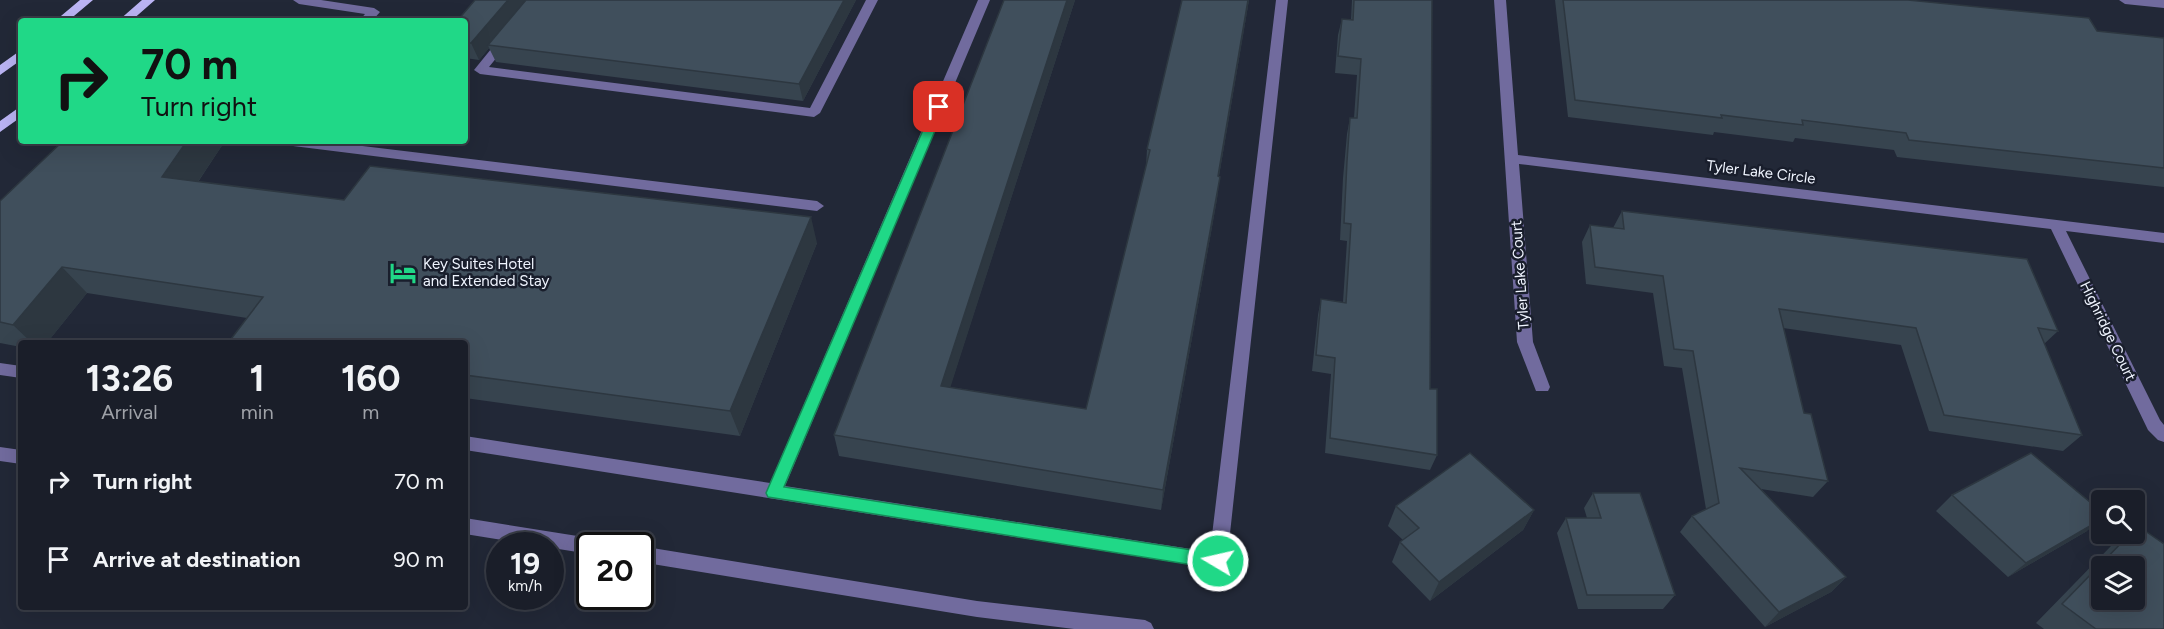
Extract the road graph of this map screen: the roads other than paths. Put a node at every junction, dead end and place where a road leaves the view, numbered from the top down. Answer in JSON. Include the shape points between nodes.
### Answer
{"nodes":[{"id":1,"x":87,"y":0,"type":"edge"},
{"id":2,"x":149,"y":0,"type":"edge"},
{"id":3,"x":299,"y":0,"type":"edge"},
{"id":4,"x":872,"y":0,"type":"edge"},
{"id":5,"x":984,"y":0,"type":"edge"},
{"id":6,"x":1282,"y":0,"type":"edge"},
{"id":7,"x":1500,"y":0,"type":"edge"},
{"id":8,"x":2125,"y":0,"type":"edge"},
{"id":9,"x":2164,"y":4,"type":"edge"},
{"id":10,"x":65,"y":18,"type":"edge"},
{"id":11,"x":128,"y":18,"type":"edge"},
{"id":12,"x":367,"y":18,"type":"edge"},
{"id":13,"x":509,"y":35,"type":"edge"},
{"id":14,"x":18,"y":56,"type":"edge"},
{"id":15,"x":0,"y":71,"type":"edge"},
{"id":16,"x":18,"y":114,"type":"edge"},
{"id":17,"x":0,"y":128,"type":"edge"},
{"id":18,"x":310,"y":144,"type":"edge"},
{"id":19,"x":1512,"y":159,"type":"junction"},
{"id":20,"x":818,"y":206,"type":"dead end"},
{"id":21,"x":2055,"y":224,"type":"junction"},
{"id":22,"x":2164,"y":238,"type":"edge"},
{"id":23,"x":0,"y":369,"type":"edge"},
{"id":24,"x":18,"y":372,"type":"edge"},
{"id":25,"x":1542,"y":387,"type":"dead end"},
{"id":26,"x":2164,"y":435,"type":"edge"},
{"id":27,"x":468,"y":443,"type":"edge"},
{"id":28,"x":0,"y":454,"type":"edge"},
{"id":29,"x":18,"y":457,"type":"edge"},
{"id":30,"x":774,"y":493,"type":"junction"},
{"id":31,"x":468,"y":526,"type":"edge"},
{"id":32,"x":576,"y":544,"type":"edge"},
{"id":33,"x":654,"y":556,"type":"edge"},
{"id":34,"x":1145,"y":629,"type":"edge"}],
"edges":[{"from":1,"to":10,"type":"main road"},
{"from":2,"to":11,"type":"main road"},
{"from":3,"to":12,"type":"street","via":[[374,12]]},
{"from":4,"to":13,"type":"street","via":[[813,113],[480,69]]},
{"from":5,"to":30,"type":"street"},
{"from":6,"to":30,"type":"street","via":[[1218,561]]},
{"from":7,"to":19,"type":"street"},
{"from":8,"to":9,"type":"street"},
{"from":14,"to":15,"type":"main road"},
{"from":16,"to":17,"type":"main road"},
{"from":18,"to":20,"type":"street"},
{"from":19,"to":21,"type":"street","name":"Tyler Lake Circle"},
{"from":19,"to":25,"type":"street","name":"Tyler Lake Court","via":[[1525,342]]},
{"from":21,"to":22,"type":"street","name":"Tyler Lake Circle"},
{"from":21,"to":26,"type":"street","name":"Highridge Court","via":[[2154,425]]},
{"from":23,"to":24,"type":"street"},
{"from":27,"to":30,"type":"street"},
{"from":28,"to":29,"type":"street"},
{"from":31,"to":32,"type":"street"},
{"from":33,"to":34,"type":"street","via":[[977,609]]}]}
